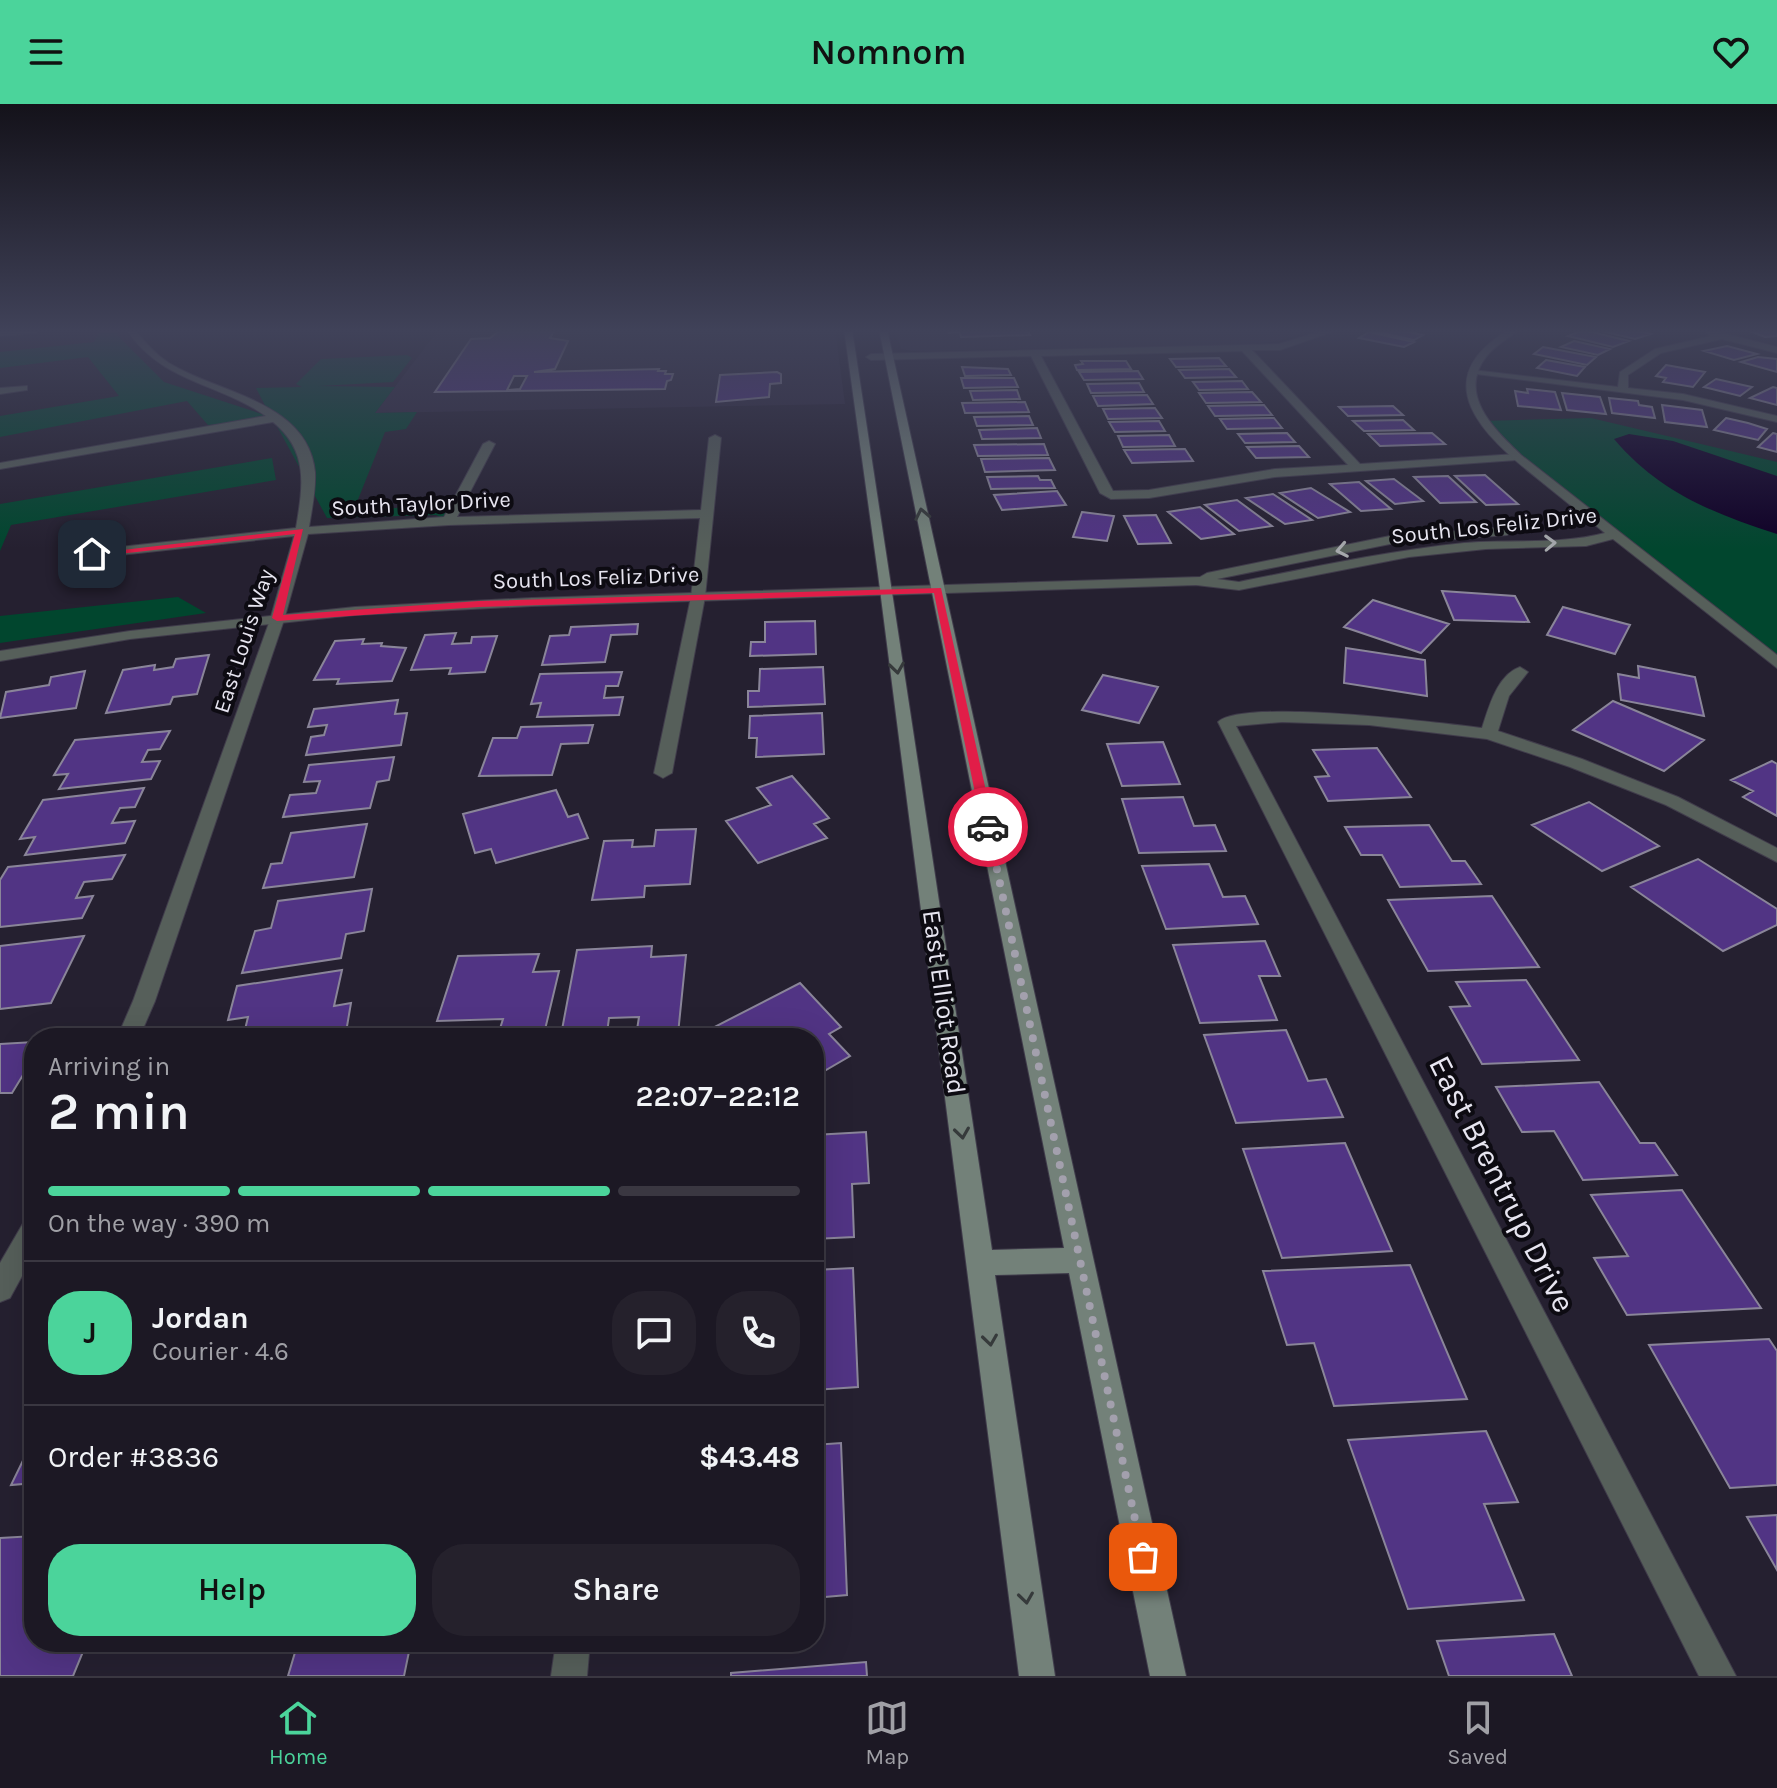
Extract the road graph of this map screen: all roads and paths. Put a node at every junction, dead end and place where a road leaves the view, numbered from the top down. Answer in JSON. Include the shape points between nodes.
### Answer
{"nodes":[{"id":1,"x":250,"y":402,"type":"edge"},
{"id":2,"x":859,"y":402,"type":"edge"},
{"id":3,"x":898,"y":402,"type":"edge"},
{"id":4,"x":1060,"y":402,"type":"edge"},
{"id":5,"x":1296,"y":402,"type":"edge"},
{"id":6,"x":1474,"y":402,"type":"edge"},
{"id":7,"x":1708,"y":402,"type":"edge"},
{"id":8,"x":275,"y":418,"type":"junction"},
{"id":9,"x":1777,"y":419,"type":"edge"},
{"id":10,"x":715,"y":438,"type":"dead end"},
{"id":11,"x":489,"y":444,"type":"dead end"},
{"id":12,"x":1517,"y":457,"type":"junction"},
{"id":13,"x":1355,"y":465,"type":"junction"},
{"id":14,"x":0,"y":466,"type":"edge"},
{"id":15,"x":705,"y":514,"type":"junction"},
{"id":16,"x":449,"y":521,"type":"junction"},
{"id":17,"x":300,"y":531,"type":"junction"},
{"id":18,"x":1614,"y":535,"type":"junction"},
{"id":19,"x":92,"y":554,"type":"dead end"},
{"id":20,"x":938,"y":590,"type":"junction"},
{"id":21,"x":887,"y":591,"type":"junction"},
{"id":22,"x":698,"y":597,"type":"junction"},
{"id":23,"x":277,"y":618,"type":"junction"},
{"id":24,"x":0,"y":656,"type":"edge"},
{"id":25,"x":1777,"y":663,"type":"edge"},
{"id":26,"x":1520,"y":672,"type":"dead end"},
{"id":27,"x":1489,"y":734,"type":"junction"},
{"id":28,"x":663,"y":773,"type":"dead end"},
{"id":29,"x":1777,"y":856,"type":"edge"},
{"id":30,"x":132,"y":1028,"type":"edge"},
{"id":31,"x":24,"y":1246,"type":"edge"},
{"id":32,"x":1081,"y":1260,"type":"junction"},
{"id":33,"x":979,"y":1263,"type":"junction"},
{"id":34,"x":0,"y":1289,"type":"edge"},
{"id":35,"x":572,"y":1652,"type":"edge"},
{"id":36,"x":569,"y":1676,"type":"edge"},
{"id":37,"x":1037,"y":1676,"type":"edge"},
{"id":38,"x":1168,"y":1676,"type":"edge"},
{"id":39,"x":1718,"y":1676,"type":"edge"}],
"edges":[{"from":1,"to":8,"type":"street","name":"East Louis Way"},
{"from":2,"to":21,"type":"main road","name":"East Elliot Road"},
{"from":20,"to":3,"type":"main road","one_way":true},
{"from":4,"to":13,"type":"street","via":[[1111,495]]},
{"from":5,"to":13,"type":"street"},
{"from":6,"to":12,"type":"street","via":[[1482,421]]},
{"from":7,"to":9,"type":"street"},
{"from":8,"to":14,"type":"street"},
{"from":8,"to":17,"type":"street","name":"East Louis Way","via":[[298,441],[309,472]]},
{"from":10,"to":15,"type":"street"},
{"from":11,"to":16,"type":"street"},
{"from":12,"to":13,"type":"street"},
{"from":12,"to":18,"type":"street"},
{"from":15,"to":16,"type":"street","name":"South Taylor Drive"},
{"from":15,"to":22,"type":"street"},
{"from":16,"to":17,"type":"street","name":"South Taylor Drive"},
{"from":17,"to":19,"type":"street","name":"South Taylor Drive"},
{"from":17,"to":23,"type":"street","name":"East Louis Way"},
{"from":18,"to":20,"type":"street","name":"South Los Feliz Drive","via":[[1586,542],[1409,553],[1239,586],[1196,581]]},
{"from":18,"to":25,"type":"street"},
{"from":20,"to":21,"type":"street","name":"South Los Feliz Drive"},
{"from":20,"to":32,"type":"main road"},
{"from":21,"to":22,"type":"street","name":"South Los Feliz Drive"},
{"from":21,"to":33,"type":"main road","name":"East Elliot Road","one_way":true},
{"from":22,"to":23,"type":"street","name":"South Los Feliz Drive"},
{"from":22,"to":28,"type":"street"},
{"from":23,"to":24,"type":"street","name":"South Los Feliz Drive"},
{"from":23,"to":30,"type":"street","name":"East Louis Way"},
{"from":26,"to":27,"type":"street","via":[[1501,695]]},
{"from":27,"to":29,"type":"street","via":[[1672,801]]},
{"from":27,"to":39,"type":"street","name":"East Brentrup Drive","via":[[1369,720],[1282,717],[1226,722]]},
{"from":31,"to":34,"type":"street"},
{"from":32,"to":33,"type":"main road"},
{"from":32,"to":38,"type":"main road"},
{"from":33,"to":37,"type":"main road","name":"East Elliot Road","one_way":true},
{"from":35,"to":36,"type":"street"}]}
